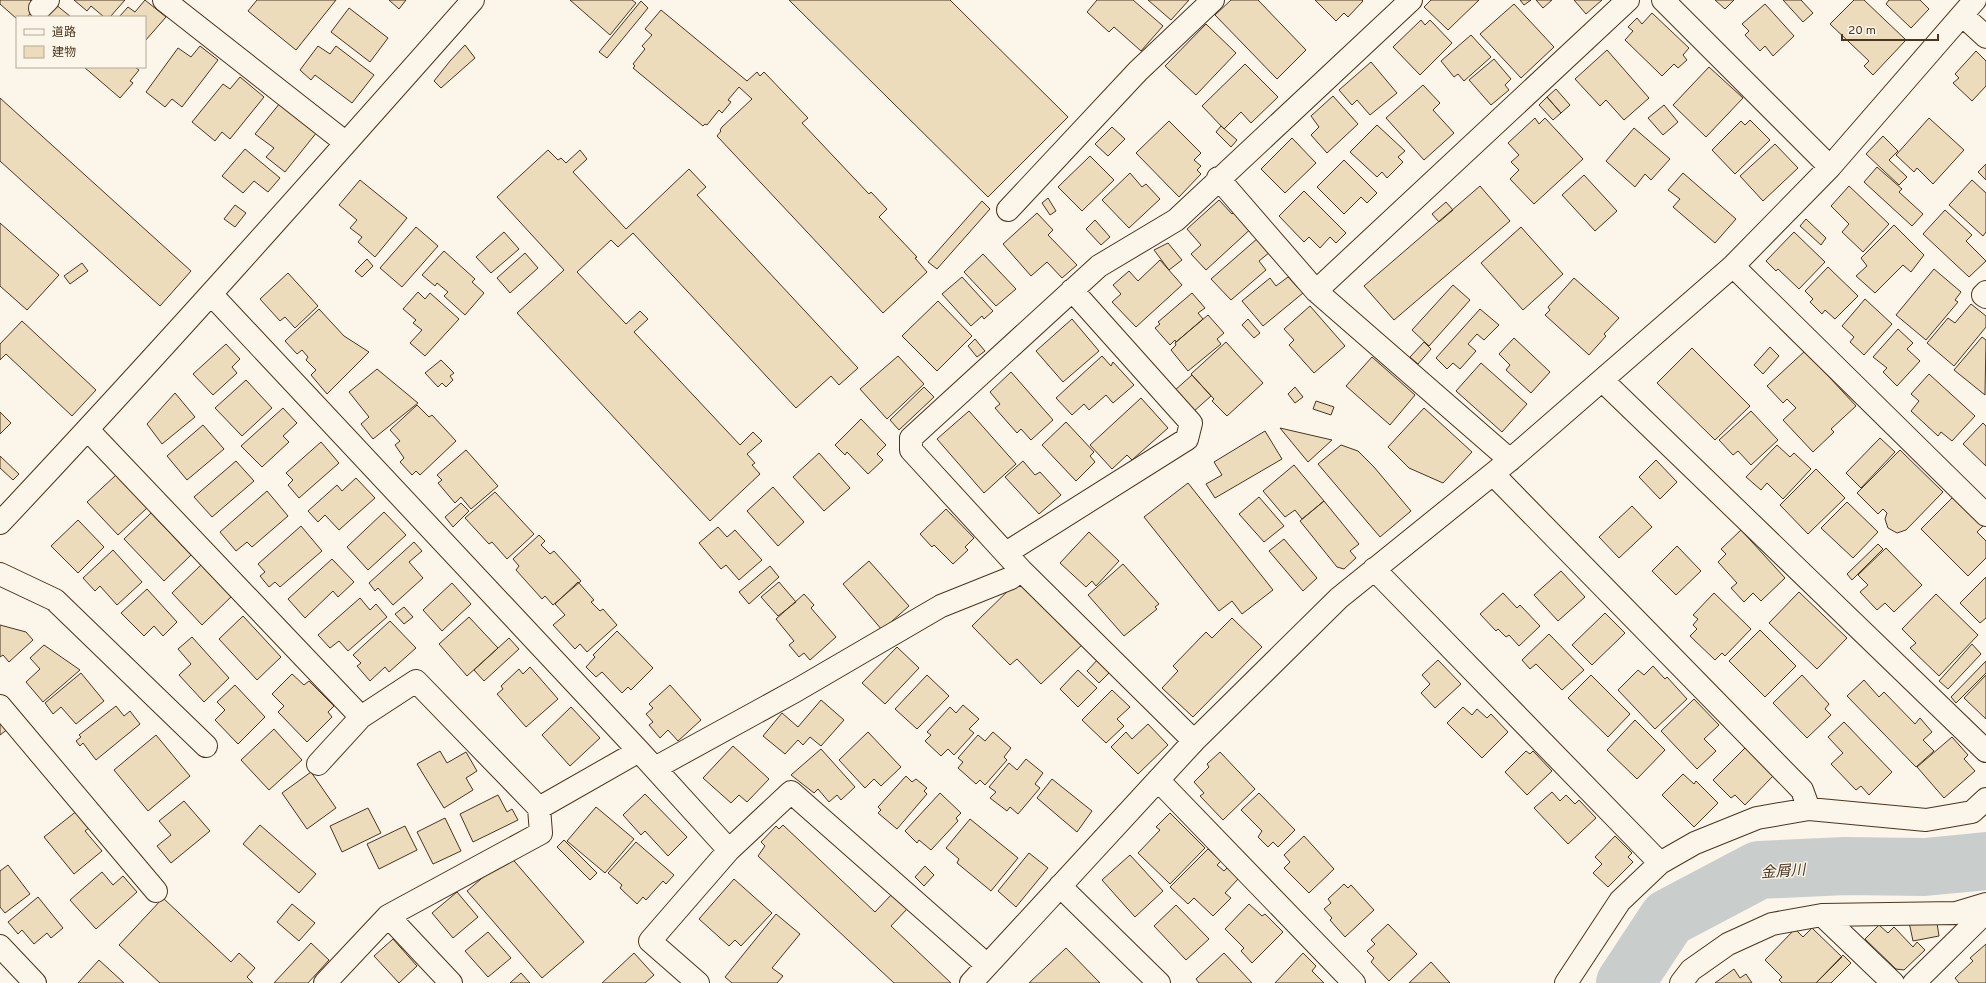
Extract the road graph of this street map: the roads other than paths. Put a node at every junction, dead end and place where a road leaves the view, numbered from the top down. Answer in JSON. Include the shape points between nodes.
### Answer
{"nodes":[{"id":1,"x":164,"y":0,"type":"edge"},
{"id":2,"x":473,"y":0,"type":"edge"},
{"id":3,"x":1213,"y":0,"type":"edge"},
{"id":4,"x":1411,"y":0,"type":"edge"},
{"id":5,"x":1628,"y":0,"type":"edge"},
{"id":6,"x":1662,"y":0,"type":"edge"},
{"id":7,"x":1969,"y":8,"type":"edge"},
{"id":8,"x":1986,"y":37,"type":"edge"},
{"id":9,"x":346,"y":143,"type":"junction"},
{"id":10,"x":1830,"y":167,"type":"junction"},
{"id":11,"x":1218,"y":178,"type":"junction"},
{"id":12,"x":1008,"y":210,"type":"dead end"},
{"id":13,"x":1733,"y":266,"type":"junction"},
{"id":14,"x":1072,"y":290,"type":"junction"},
{"id":15,"x":1316,"y":292,"type":"junction"},
{"id":16,"x":1986,"y":292,"type":"edge"},
{"id":17,"x":211,"y":294,"type":"junction"},
{"id":18,"x":1986,"y":297,"type":"edge"},
{"id":19,"x":1603,"y":380,"type":"junction"},
{"id":20,"x":88,"y":430,"type":"junction"},
{"id":21,"x":1510,"y":460,"type":"junction"},
{"id":22,"x":1493,"y":474,"type":"junction"},
{"id":23,"x":1986,"y":515,"type":"edge"},
{"id":24,"x":0,"y":523,"type":"edge"},
{"id":25,"x":1006,"y":553,"type":"junction"},
{"id":26,"x":1374,"y":569,"type":"junction"},
{"id":27,"x":1021,"y":570,"type":"junction"},
{"id":28,"x":0,"y":574,"type":"edge"},
{"id":29,"x":0,"y":706,"type":"edge"},
{"id":30,"x":361,"y":717,"type":"junction"},
{"id":31,"x":1194,"y":741,"type":"junction"},
{"id":32,"x":206,"y":746,"type":"dead end"},
{"id":33,"x":639,"y":751,"type":"junction"},
{"id":34,"x":1986,"y":751,"type":"edge"},
{"id":35,"x":318,"y":764,"type":"dead end"},
{"id":36,"x":655,"y":768,"type":"junction"},
{"id":37,"x":1158,"y":780,"type":"junction"},
{"id":38,"x":1986,"y":799,"type":"edge"},
{"id":39,"x":539,"y":808,"type":"junction"},
{"id":40,"x":1809,"y":809,"type":"junction"},
{"id":41,"x":729,"y":850,"type":"junction"},
{"id":42,"x":1660,"y":863,"type":"junction"},
{"id":43,"x":1060,"y":886,"type":"junction"},
{"id":44,"x":156,"y":891,"type":"dead end"},
{"id":45,"x":1986,"y":904,"type":"edge"},
{"id":46,"x":1986,"y":912,"type":"edge"},
{"id":47,"x":1822,"y":915,"type":"junction"},
{"id":48,"x":388,"y":916,"type":"junction"},
{"id":49,"x":0,"y":946,"type":"edge"},
{"id":50,"x":987,"y":965,"type":"junction"},
{"id":51,"x":686,"y":979,"type":"edge"},
{"id":52,"x":35,"y":983,"type":"edge"},
{"id":53,"x":325,"y":983,"type":"edge"},
{"id":54,"x":451,"y":983,"type":"edge"},
{"id":55,"x":971,"y":983,"type":"edge"},
{"id":56,"x":1159,"y":983,"type":"edge"},
{"id":57,"x":1354,"y":983,"type":"edge"},
{"id":58,"x":1566,"y":983,"type":"edge"},
{"id":59,"x":1681,"y":983,"type":"edge"},
{"id":60,"x":1893,"y":983,"type":"edge"},
{"id":61,"x":1914,"y":983,"type":"edge"}],
"edges":[{"from":1,"to":9,"type":"street"},
{"from":2,"to":9,"type":"street"},
{"from":3,"to":12,"type":"street","via":[[1138,71]]},
{"from":4,"to":11,"type":"street"},
{"from":5,"to":15,"type":"street"},
{"from":6,"to":10,"type":"street"},
{"from":7,"to":8,"type":"street"},
{"from":7,"to":10,"type":"street"},
{"from":9,"to":17,"type":"street"},
{"from":10,"to":13,"type":"street"},
{"from":11,"to":14,"type":"street","via":[[1176,220],[1099,266]]},
{"from":11,"to":15,"type":"street"},
{"from":13,"to":19,"type":"street"},
{"from":13,"to":23,"type":"street"},
{"from":14,"to":25,"type":"street","via":[[911,438],[911,450]]},
{"from":14,"to":25,"type":"street","via":[[1191,423],[1187,439]]},
{"from":15,"to":21,"type":"street"},
{"from":16,"to":18,"type":"street"},
{"from":17,"to":20,"type":"street"},
{"from":17,"to":33,"type":"street"},
{"from":19,"to":21,"type":"street"},
{"from":19,"to":34,"type":"street"},
{"from":20,"to":24,"type":"street"},
{"from":20,"to":30,"type":"street"},
{"from":21,"to":22,"type":"street"},
{"from":22,"to":26,"type":"street"},
{"from":22,"to":40,"type":"street","via":[[1802,790]]},
{"from":25,"to":27,"type":"street"},
{"from":26,"to":31,"type":"street","via":[[1339,598]]},
{"from":26,"to":42,"type":"street"},
{"from":27,"to":31,"type":"street"},
{"from":27,"to":36,"type":"street","via":[[1011,578],[941,606],[798,690]]},
{"from":28,"to":32,"type":"street","via":[[55,600]]},
{"from":29,"to":44,"type":"street"},
{"from":30,"to":35,"type":"street"},
{"from":30,"to":39,"type":"street","via":[[416,681]]},
{"from":31,"to":37,"type":"street"},
{"from":33,"to":36,"type":"street"},
{"from":33,"to":39,"type":"street"},
{"from":36,"to":41,"type":"street"},
{"from":37,"to":43,"type":"street"},
{"from":37,"to":57,"type":"street"},
{"from":38,"to":40,"type":"street","via":[[1972,812],[1926,820]]},
{"from":39,"to":48,"type":"street","via":[[541,833]]},
{"from":40,"to":42,"type":"street","via":[[1757,818],[1695,843]]},
{"from":41,"to":50,"type":"street","via":[[791,792]]},
{"from":41,"to":51,"type":"street","via":[[650,941]]},
{"from":42,"to":58,"type":"street","via":[[1620,901]]},
{"from":43,"to":50,"type":"street"},
{"from":43,"to":56,"type":"street"},
{"from":45,"to":47,"type":"street","via":[[1956,914]]},
{"from":46,"to":61,"type":"street"},
{"from":47,"to":59,"type":"street","via":[[1772,924],[1728,944],[1691,970]]},
{"from":47,"to":60,"type":"street"},
{"from":48,"to":53,"type":"street"},
{"from":48,"to":54,"type":"street"},
{"from":49,"to":52,"type":"street"},
{"from":50,"to":55,"type":"street"}]}
